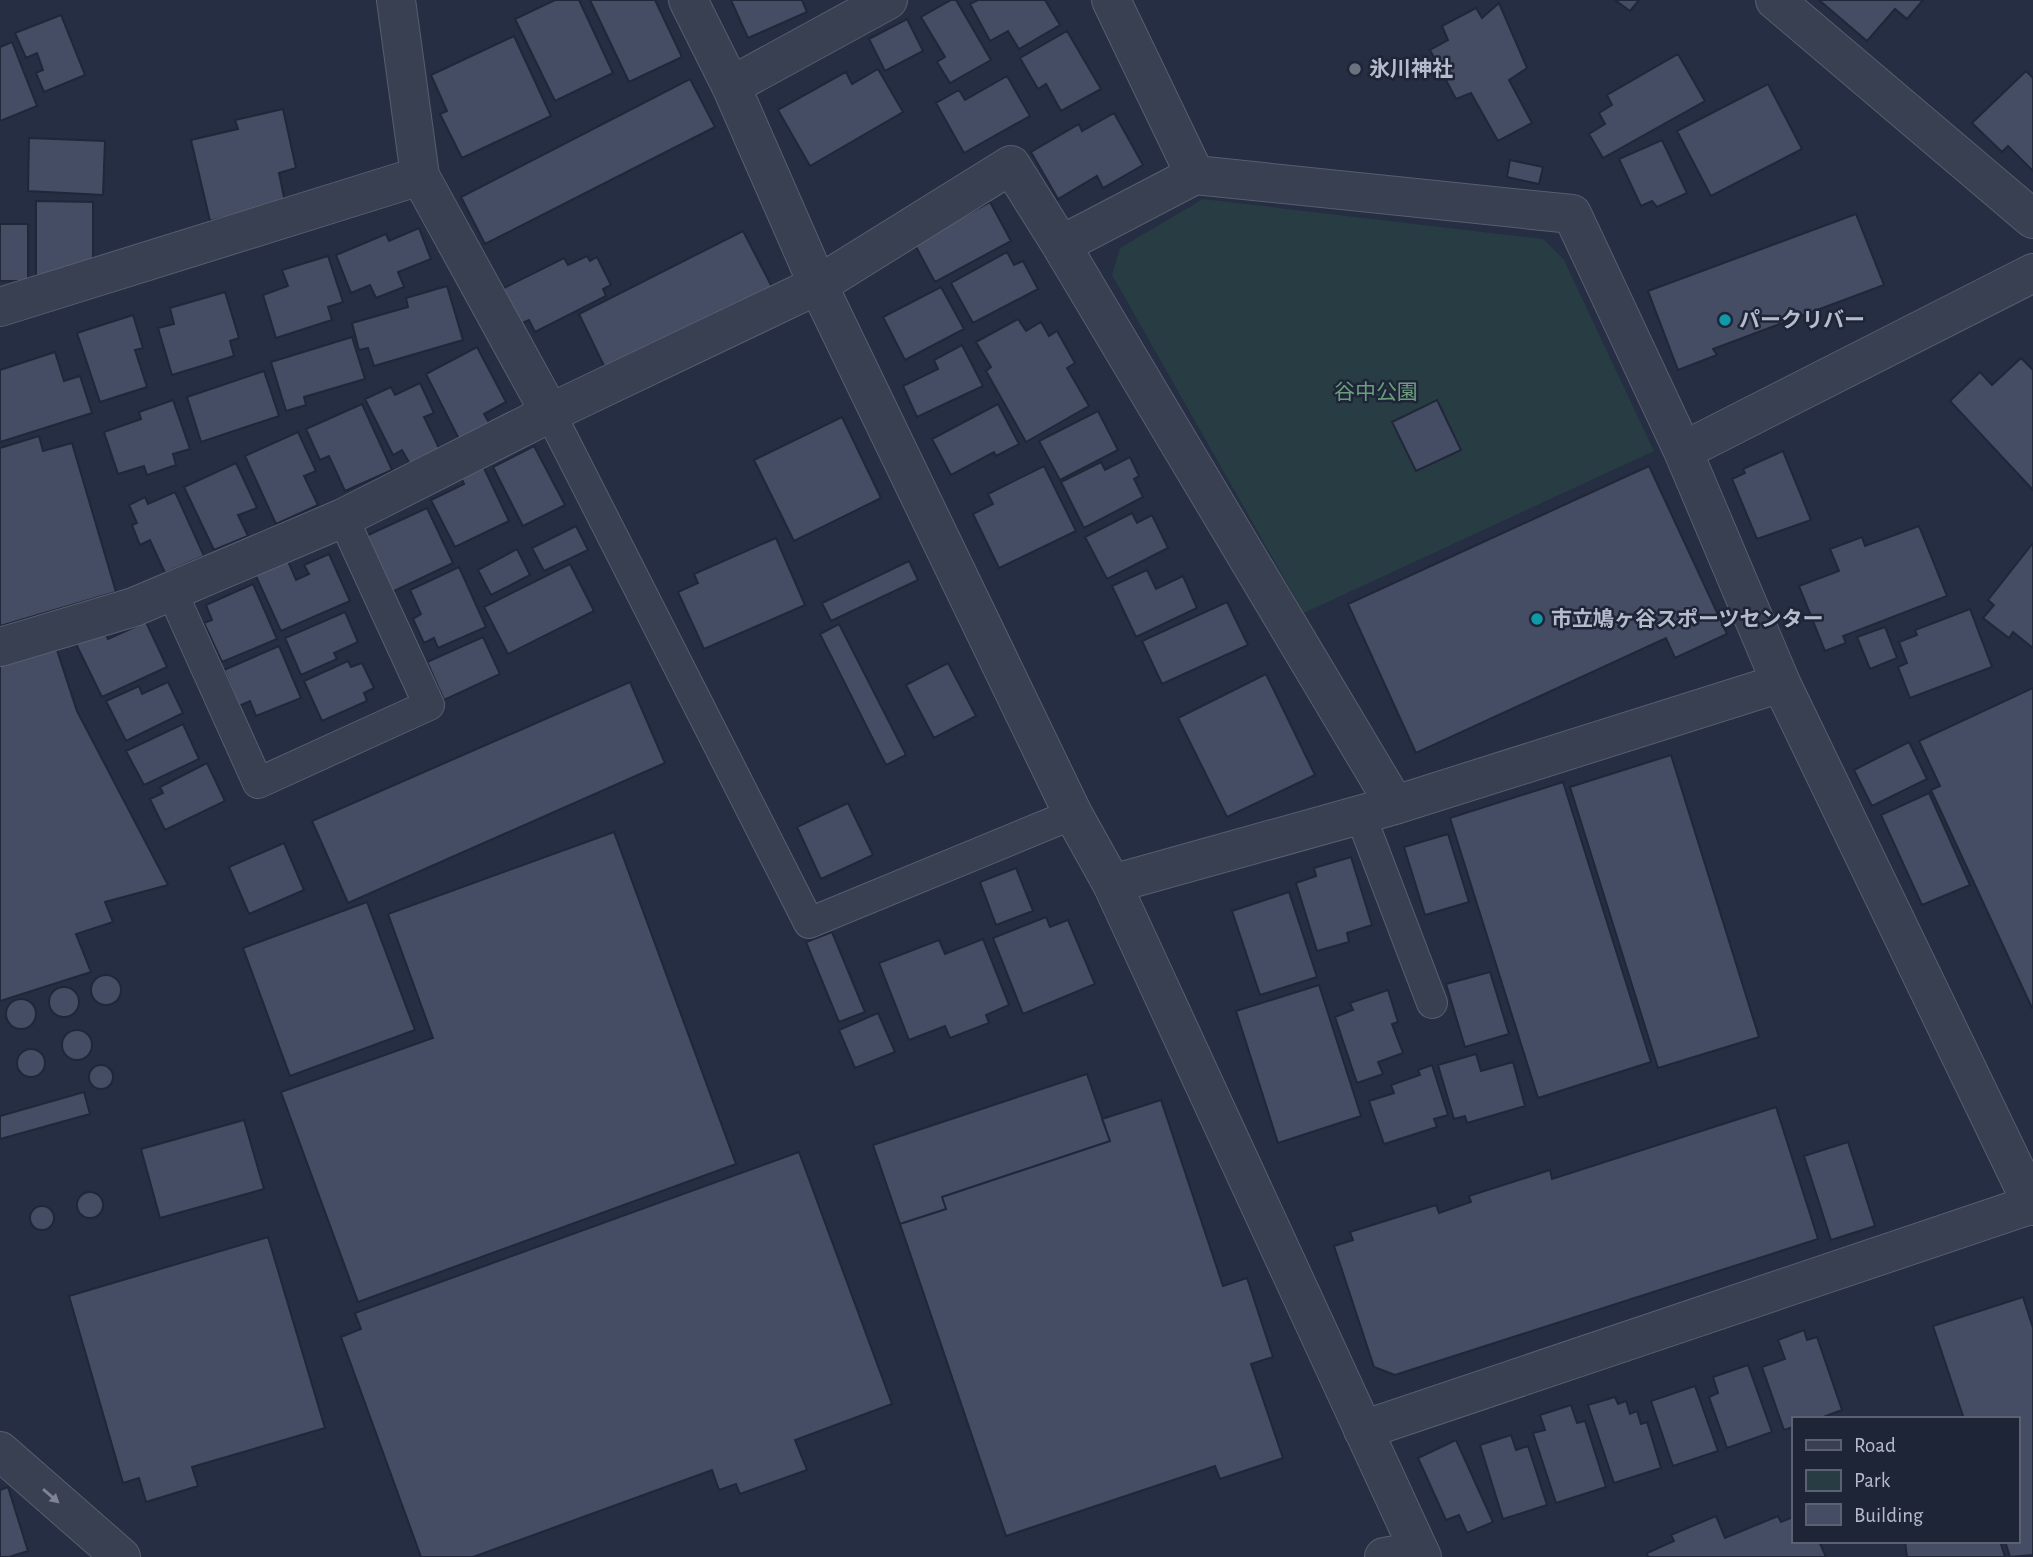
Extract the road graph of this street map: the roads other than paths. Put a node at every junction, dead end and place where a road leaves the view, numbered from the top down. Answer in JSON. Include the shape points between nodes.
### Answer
{"nodes":[{"id":1,"x":397,"y":0,"type":"edge"},
{"id":2,"x":688,"y":0,"type":"edge"},
{"id":3,"x":888,"y":0,"type":"edge"},
{"id":4,"x":1111,"y":0,"type":"edge"},
{"id":5,"x":1775,"y":0,"type":"edge"},
{"id":6,"x":731,"y":86,"type":"junction"},
{"id":7,"x":1195,"y":175,"type":"junction"},
{"id":8,"x":420,"y":176,"type":"junction"},
{"id":9,"x":2033,"y":219,"type":"edge"},
{"id":10,"x":1061,"y":245,"type":"junction"},
{"id":11,"x":2033,"y":273,"type":"edge"},
{"id":12,"x":818,"y":285,"type":"junction"},
{"id":13,"x":0,"y":307,"type":"edge"},
{"id":14,"x":550,"y":412,"type":"junction"},
{"id":15,"x":1683,"y":451,"type":"junction"},
{"id":16,"x":343,"y":518,"type":"junction"},
{"id":17,"x":172,"y":592,"type":"junction"},
{"id":18,"x":0,"y":647,"type":"edge"},
{"id":19,"x":1781,"y":683,"type":"junction"},
{"id":20,"x":1377,"y":810,"type":"junction"},
{"id":21,"x":1073,"y":814,"type":"junction"},
{"id":22,"x":1112,"y":884,"type":"junction"},
{"id":23,"x":1432,"y":1003,"type":"dead end"},
{"id":24,"x":2033,"y":1205,"type":"edge"},
{"id":25,"x":1363,"y":1430,"type":"junction"},
{"id":26,"x":0,"y":1451,"type":"edge"},
{"id":27,"x":1408,"y":1555,"type":"edge"},
{"id":28,"x":121,"y":1557,"type":"edge"}],
"edges":[{"from":1,"to":8,"type":"street"},
{"from":2,"to":6,"type":"street"},
{"from":3,"to":6,"type":"street"},
{"from":4,"to":7,"type":"street"},
{"from":5,"to":9,"type":"street"},
{"from":6,"to":12,"type":"street"},
{"from":7,"to":10,"type":"street"},
{"from":7,"to":15,"type":"street","via":[[1572,214]]},
{"from":8,"to":13,"type":"street"},
{"from":8,"to":14,"type":"street"},
{"from":10,"to":12,"type":"street","via":[[1011,164]]},
{"from":10,"to":20,"type":"street"},
{"from":11,"to":15,"type":"street"},
{"from":12,"to":14,"type":"street"},
{"from":12,"to":21,"type":"street"},
{"from":14,"to":16,"type":"street"},
{"from":14,"to":21,"type":"lane","via":[[809,923]]},
{"from":15,"to":19,"type":"street"},
{"from":16,"to":17,"type":"street"},
{"from":16,"to":17,"type":"lane","via":[[429,705],[258,783]]},
{"from":17,"to":18,"type":"street"},
{"from":19,"to":20,"type":"street"},
{"from":19,"to":24,"type":"street"},
{"from":20,"to":22,"type":"street"},
{"from":20,"to":23,"type":"lane"},
{"from":21,"to":22,"type":"street"},
{"from":22,"to":25,"type":"street"},
{"from":24,"to":25,"type":"street"},
{"from":25,"to":27,"type":"street"},
{"from":26,"to":28,"type":"street","one_way":true}]}
